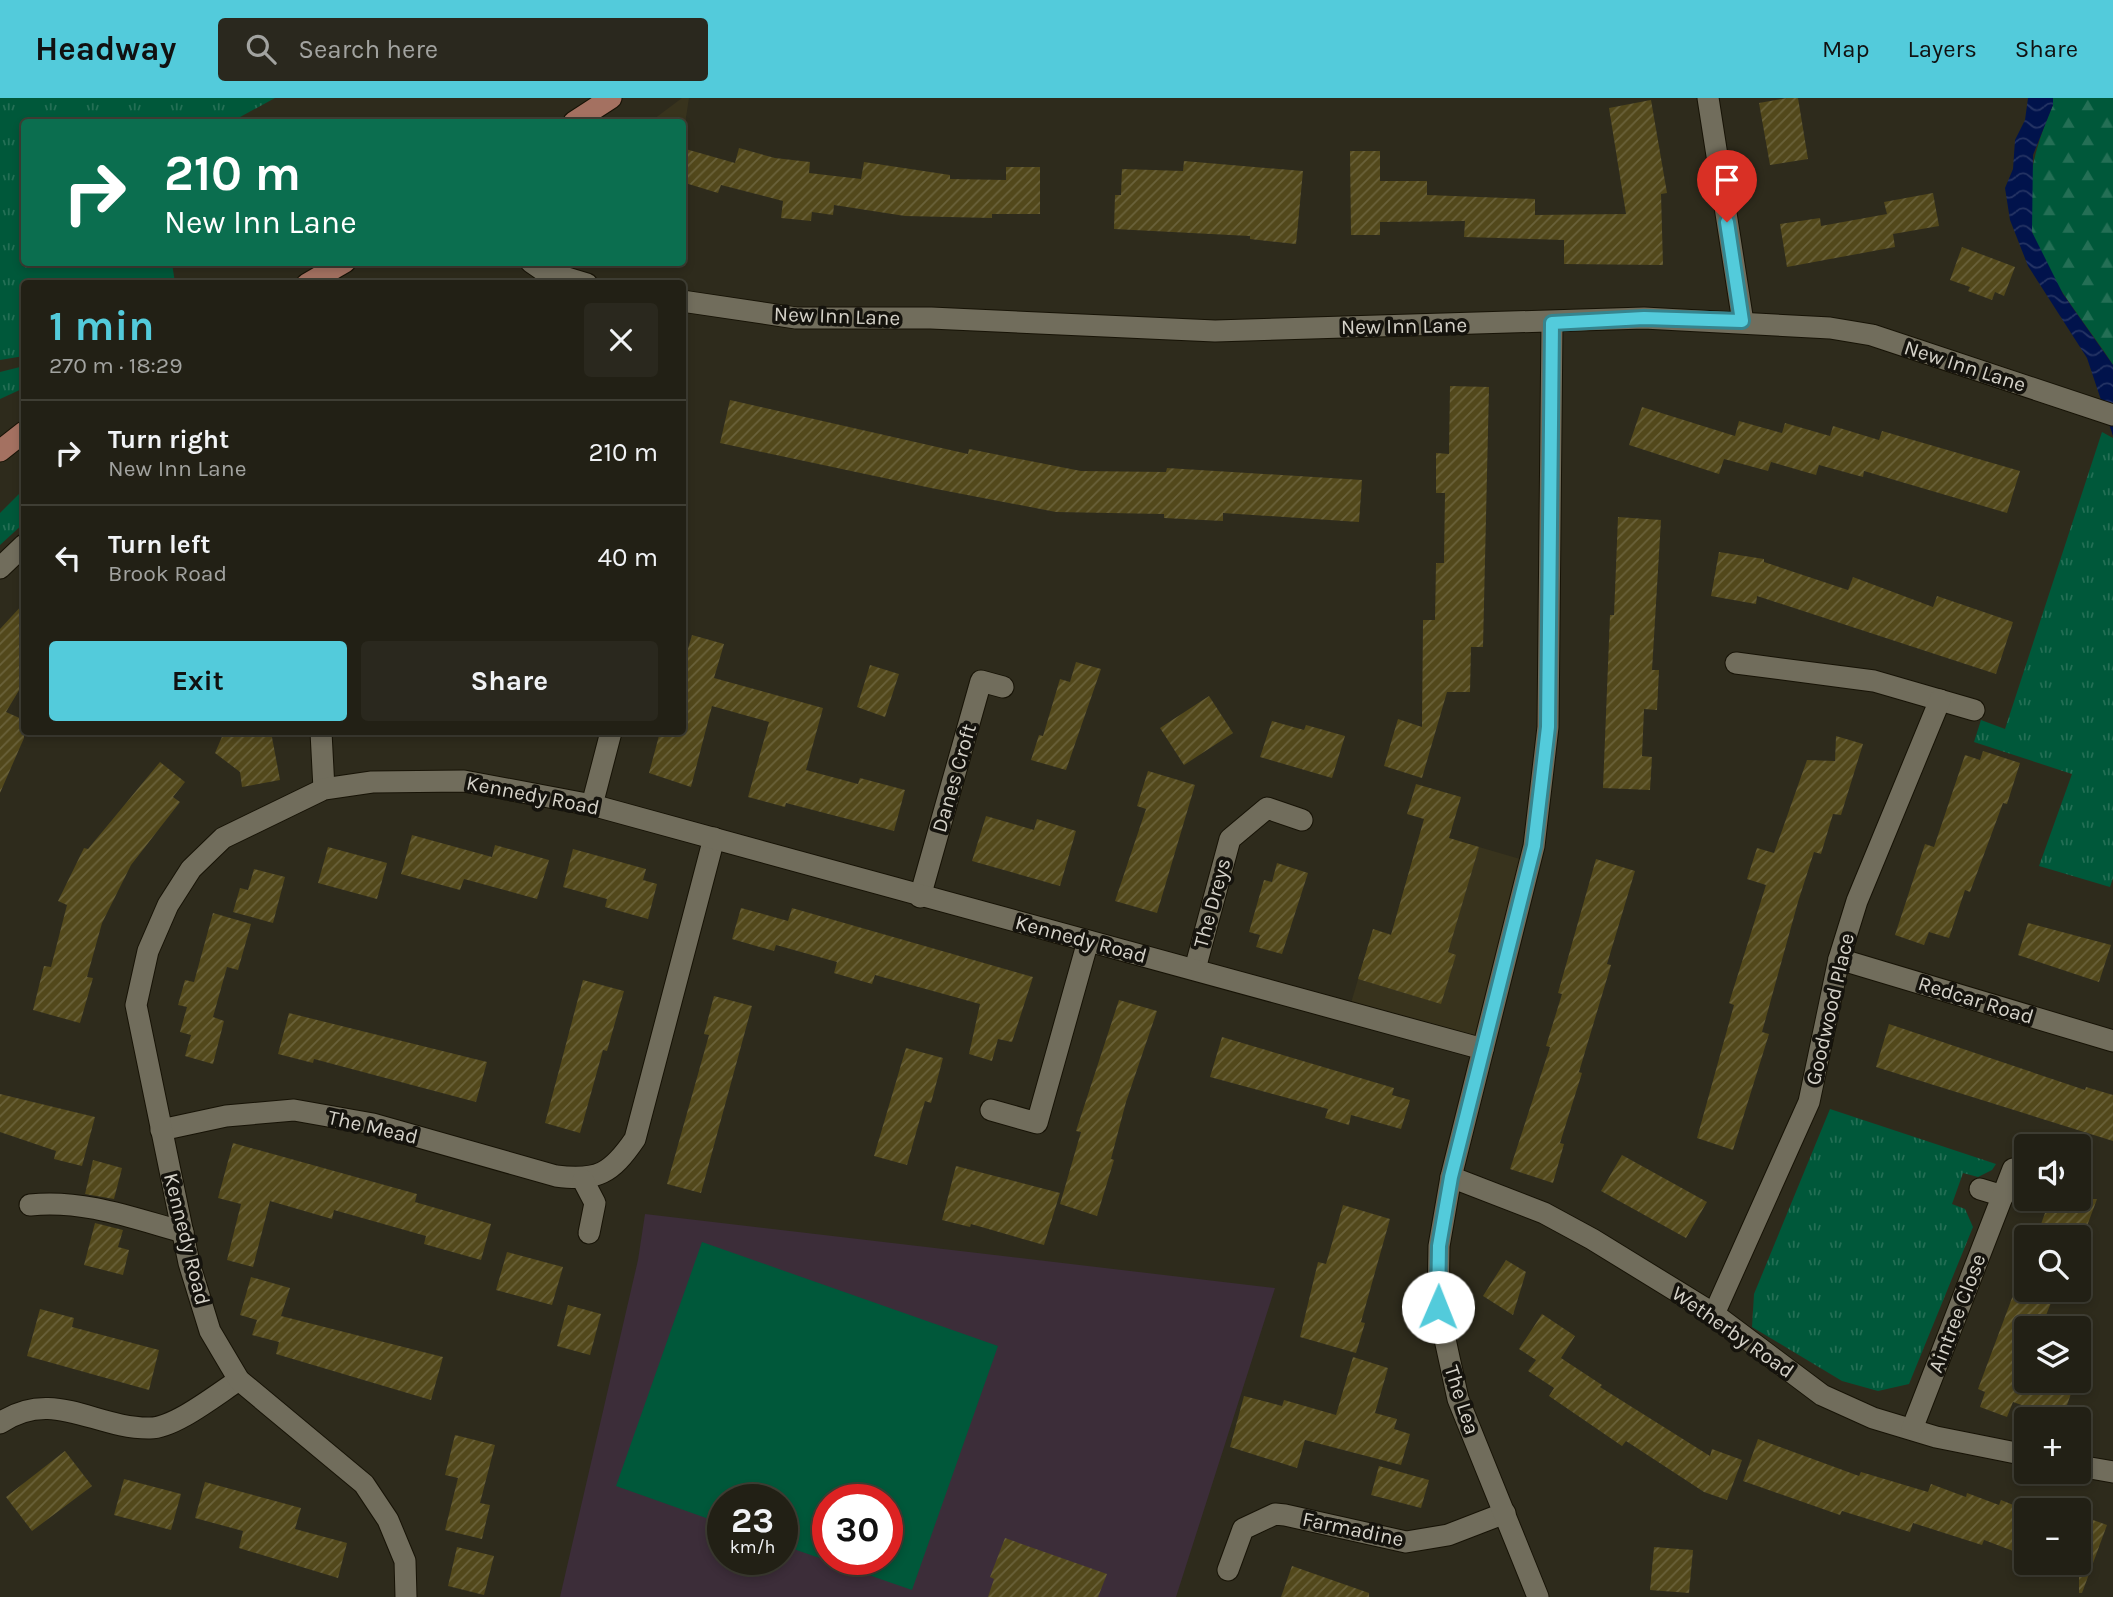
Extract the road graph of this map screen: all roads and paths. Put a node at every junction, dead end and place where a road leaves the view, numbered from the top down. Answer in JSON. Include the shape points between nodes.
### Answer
{"nodes":[{"id":1,"x":611,"y":98,"type":"edge"},
{"id":2,"x":1708,"y":98,"type":"edge"},
{"id":3,"x":579,"y":119,"type":"edge"},
{"id":4,"x":338,"y":266,"type":"edge"},
{"id":5,"x":537,"y":266,"type":"edge"},
{"id":6,"x":314,"y":280,"type":"edge"},
{"id":7,"x":574,"y":280,"type":"edge"},
{"id":8,"x":686,"y":301,"type":"edge"},
{"id":9,"x":1742,"y":321,"type":"junction"},
{"id":10,"x":1552,"y":323,"type":"junction"},
{"id":11,"x":2106,"y":412,"type":"edge"},
{"id":12,"x":21,"y":434,"type":"edge"},
{"id":13,"x":0,"y":451,"type":"edge"},
{"id":14,"x":21,"y":548,"type":"edge"},
{"id":15,"x":0,"y":568,"type":"edge"},
{"id":16,"x":1736,"y":663,"type":"dead end"},
{"id":17,"x":1003,"y":687,"type":"dead end"},
{"id":18,"x":1940,"y":700,"type":"junction"},
{"id":19,"x":1974,"y":710,"type":"dead end"},
{"id":20,"x":321,"y":735,"type":"edge"},
{"id":21,"x":610,"y":735,"type":"edge"},
{"id":22,"x":324,"y":789,"type":"junction"},
{"id":23,"x":592,"y":805,"type":"junction"},
{"id":24,"x":1302,"y":820,"type":"dead end"},
{"id":25,"x":714,"y":838,"type":"junction"},
{"id":26,"x":920,"y":897,"type":"junction"},
{"id":27,"x":1088,"y":941,"type":"junction"},
{"id":28,"x":1839,"y":959,"type":"junction"},
{"id":29,"x":1195,"y":969,"type":"junction"},
{"id":30,"x":2113,"y":1041,"type":"edge"},
{"id":31,"x":1483,"y":1049,"type":"junction"},
{"id":32,"x":991,"y":1110,"type":"dead end"},
{"id":33,"x":161,"y":1130,"type":"junction"},
{"id":34,"x":2013,"y":1169,"type":"dead end"},
{"id":35,"x":1451,"y":1177,"type":"junction"},
{"id":36,"x":583,"y":1180,"type":"junction"},
{"id":37,"x":1980,"y":1189,"type":"dead end"},
{"id":38,"x":2003,"y":1196,"type":"junction"},
{"id":39,"x":30,"y":1205,"type":"dead end"},
{"id":40,"x":183,"y":1233,"type":"junction"},
{"id":41,"x":589,"y":1233,"type":"dead end"},
{"id":42,"x":1714,"y":1314,"type":"junction"},
{"id":43,"x":239,"y":1380,"type":"junction"},
{"id":44,"x":0,"y":1423,"type":"edge"},
{"id":45,"x":1912,"y":1429,"type":"junction"},
{"id":46,"x":2014,"y":1452,"type":"edge"},
{"id":47,"x":2091,"y":1468,"type":"edge"},
{"id":48,"x":2113,"y":1472,"type":"edge"},
{"id":49,"x":1505,"y":1513,"type":"junction"},
{"id":50,"x":1228,"y":1570,"type":"dead end"},
{"id":51,"x":406,"y":1597,"type":"edge"},
{"id":52,"x":1538,"y":1597,"type":"edge"}],
"edges":[{"from":1,"to":3,"type":"main road"},
{"from":2,"to":9,"type":"street"},
{"from":4,"to":6,"type":"main road"},
{"from":5,"to":7,"type":"street"},
{"from":8,"to":10,"type":"street","name":"New Inn Lane","via":[[796,318],[931,318],[1215,331]]},
{"from":9,"to":10,"type":"street","name":"New Inn Lane","via":[[1644,318]]},
{"from":9,"to":11,"type":"street","name":"New Inn Lane","via":[[1872,335]]},
{"from":10,"to":31,"type":"street","name":"The Lea","via":[[1548,727],[1534,846]]},
{"from":12,"to":13,"type":"main road"},
{"from":14,"to":15,"type":"street"},
{"from":16,"to":18,"type":"street","via":[[1874,681]]},
{"from":17,"to":26,"type":"street","name":"Danes Croft","via":[[972,678]]},
{"from":18,"to":19,"type":"street"},
{"from":18,"to":28,"type":"street","name":"Goodwood Place","via":[[1857,901]]},
{"from":20,"to":22,"type":"street"},
{"from":21,"to":23,"type":"street"},
{"from":22,"to":23,"type":"street","name":"Kennedy Road","via":[[372,782],[464,781]]},
{"from":22,"to":33,"type":"street","name":"Kennedy Road","via":[[223,838],[191,869],[168,905],[148,951],[136,1005]]},
{"from":23,"to":25,"type":"street","name":"Kennedy Road"},
{"from":24,"to":29,"type":"street","name":"The Dreys","via":[[1267,808],[1230,839]]},
{"from":25,"to":26,"type":"street","name":"Kennedy Road"},
{"from":25,"to":36,"type":"street","via":[[635,1139],[604,1174]]},
{"from":26,"to":27,"type":"street","name":"Kennedy Road"},
{"from":27,"to":29,"type":"street","name":"Kennedy Road"},
{"from":27,"to":32,"type":"street","via":[[1037,1124]]},
{"from":28,"to":30,"type":"street","name":"Redcar Road"},
{"from":28,"to":42,"type":"street","name":"Goodwood Place","via":[[1809,1102]]},
{"from":29,"to":31,"type":"street","name":"Kennedy Road"},
{"from":31,"to":35,"type":"street","name":"The Lea"},
{"from":33,"to":36,"type":"street","name":"The Mead","via":[[226,1116],[294,1110],[373,1124]]},
{"from":33,"to":40,"type":"street","name":"Kennedy Road"},
{"from":34,"to":38,"type":"street","name":"Aintree Close"},
{"from":35,"to":42,"type":"street","name":"Wetherby Road","via":[[1544,1213]]},
{"from":35,"to":49,"type":"street","name":"The Lea","via":[[1439,1246],[1438,1307],[1458,1399]]},
{"from":36,"to":41,"type":"street","via":[[595,1203]]},
{"from":37,"to":38,"type":"street"},
{"from":38,"to":45,"type":"street","name":"Aintree Close"},
{"from":39,"to":40,"type":"street","via":[[71,1204]]},
{"from":40,"to":43,"type":"street","name":"Kennedy Road","via":[[210,1331]]},
{"from":42,"to":45,"type":"street","name":"Wetherby Road","via":[[1822,1395]]},
{"from":43,"to":44,"type":"street","via":[[173,1422],[151,1428],[56,1407],[16,1412]]},
{"from":43,"to":51,"type":"street","name":"Kennedy Road","via":[[364,1484],[388,1520],[405,1561]]},
{"from":45,"to":46,"type":"street","name":"Wetherby Road"},
{"from":47,"to":48,"type":"street"},
{"from":49,"to":50,"type":"street","name":"Farmadine","via":[[1448,1535],[1406,1542],[1275,1514],[1243,1529]]},
{"from":49,"to":52,"type":"street","name":"The Lea"}]}
